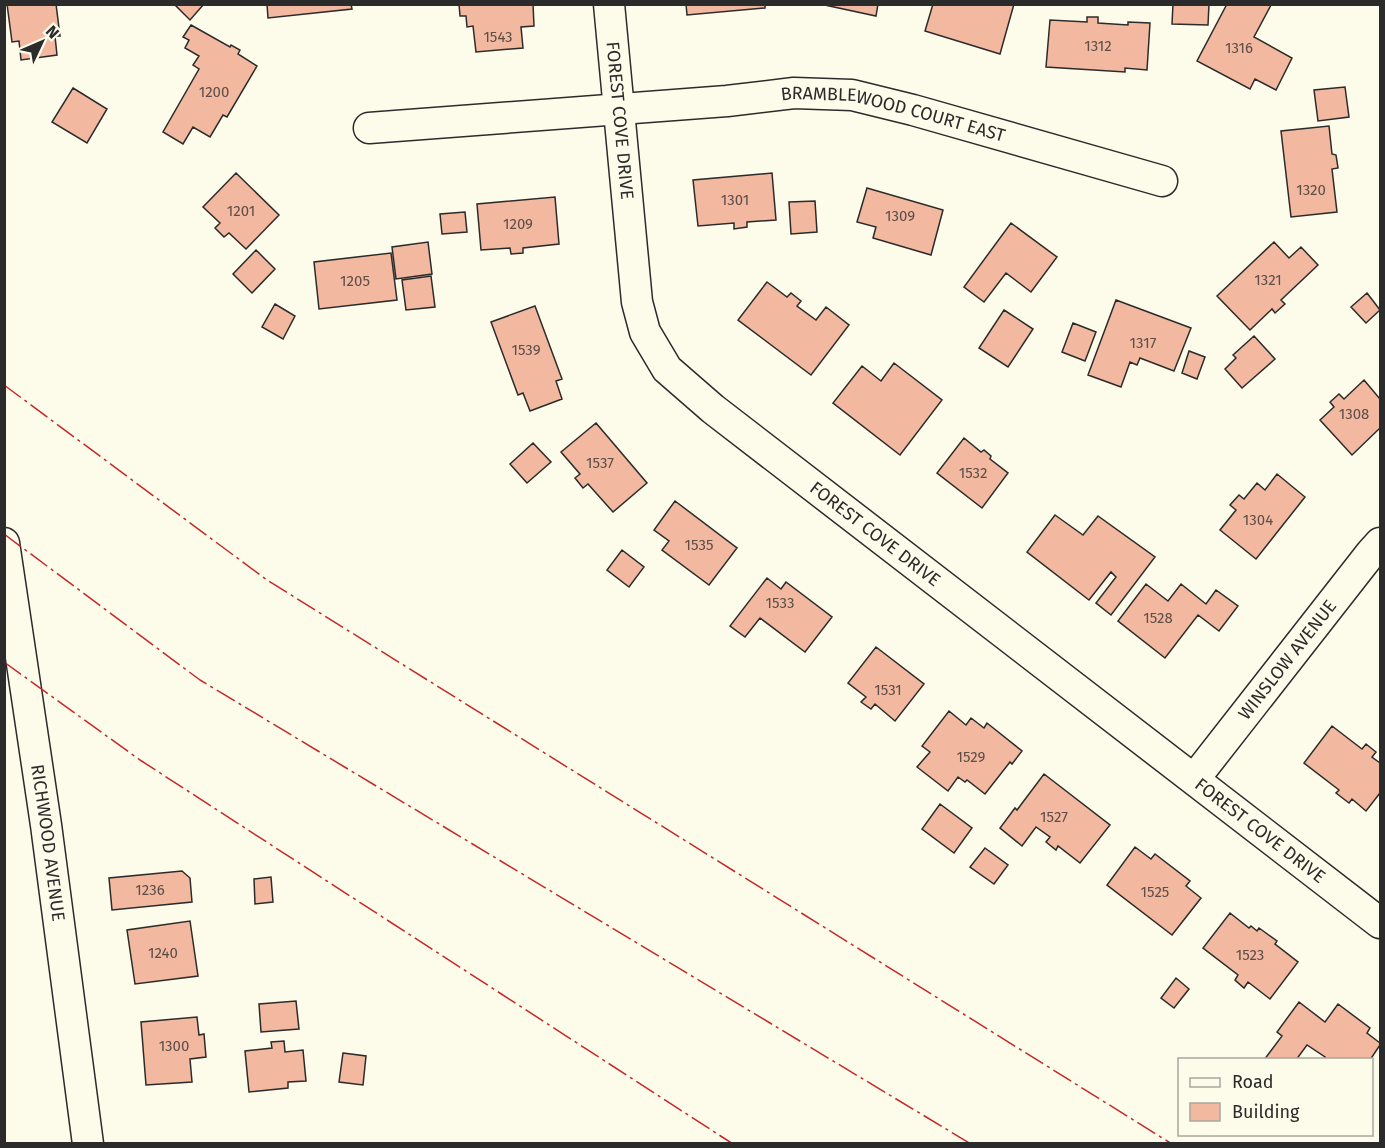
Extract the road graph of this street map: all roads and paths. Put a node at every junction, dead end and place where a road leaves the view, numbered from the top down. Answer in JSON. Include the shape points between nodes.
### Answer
{"nodes":[{"id":1,"x":609,"y":4,"type":"edge"},
{"id":2,"x":617,"y":108,"type":"junction"},
{"id":3,"x":369,"y":128,"type":"dead end"},
{"id":4,"x":1162,"y":181,"type":"dead end"},
{"id":5,"x":4,"y":543,"type":"edge"},
{"id":6,"x":1380,"y":543,"type":"edge"},
{"id":7,"x":1195,"y":778,"type":"junction"},
{"id":8,"x":1380,"y":923,"type":"edge"},
{"id":9,"x":88,"y":1143,"type":"edge"}],
"edges":[{"from":1,"to":2,"type":"street","name":"FOREST COVE DRIVE"},
{"from":2,"to":3,"type":"street","name":"BRAMBLEWOOD COURT EAST"},
{"from":2,"to":4,"type":"street","name":"BRAMBLEWOOD COURT EAST","via":[[794,93],[852,95]]},
{"from":2,"to":7,"type":"street","name":"FOREST COVE DRIVE","via":[[637,302],[645,332],[668,369],[713,409]]},
{"from":5,"to":9,"type":"street","name":"RICHWOOD AVENUE"},
{"from":6,"to":7,"type":"street","name":"WINSLOW AVENUE"},
{"from":7,"to":8,"type":"street","name":"FOREST COVE DRIVE"}]}
